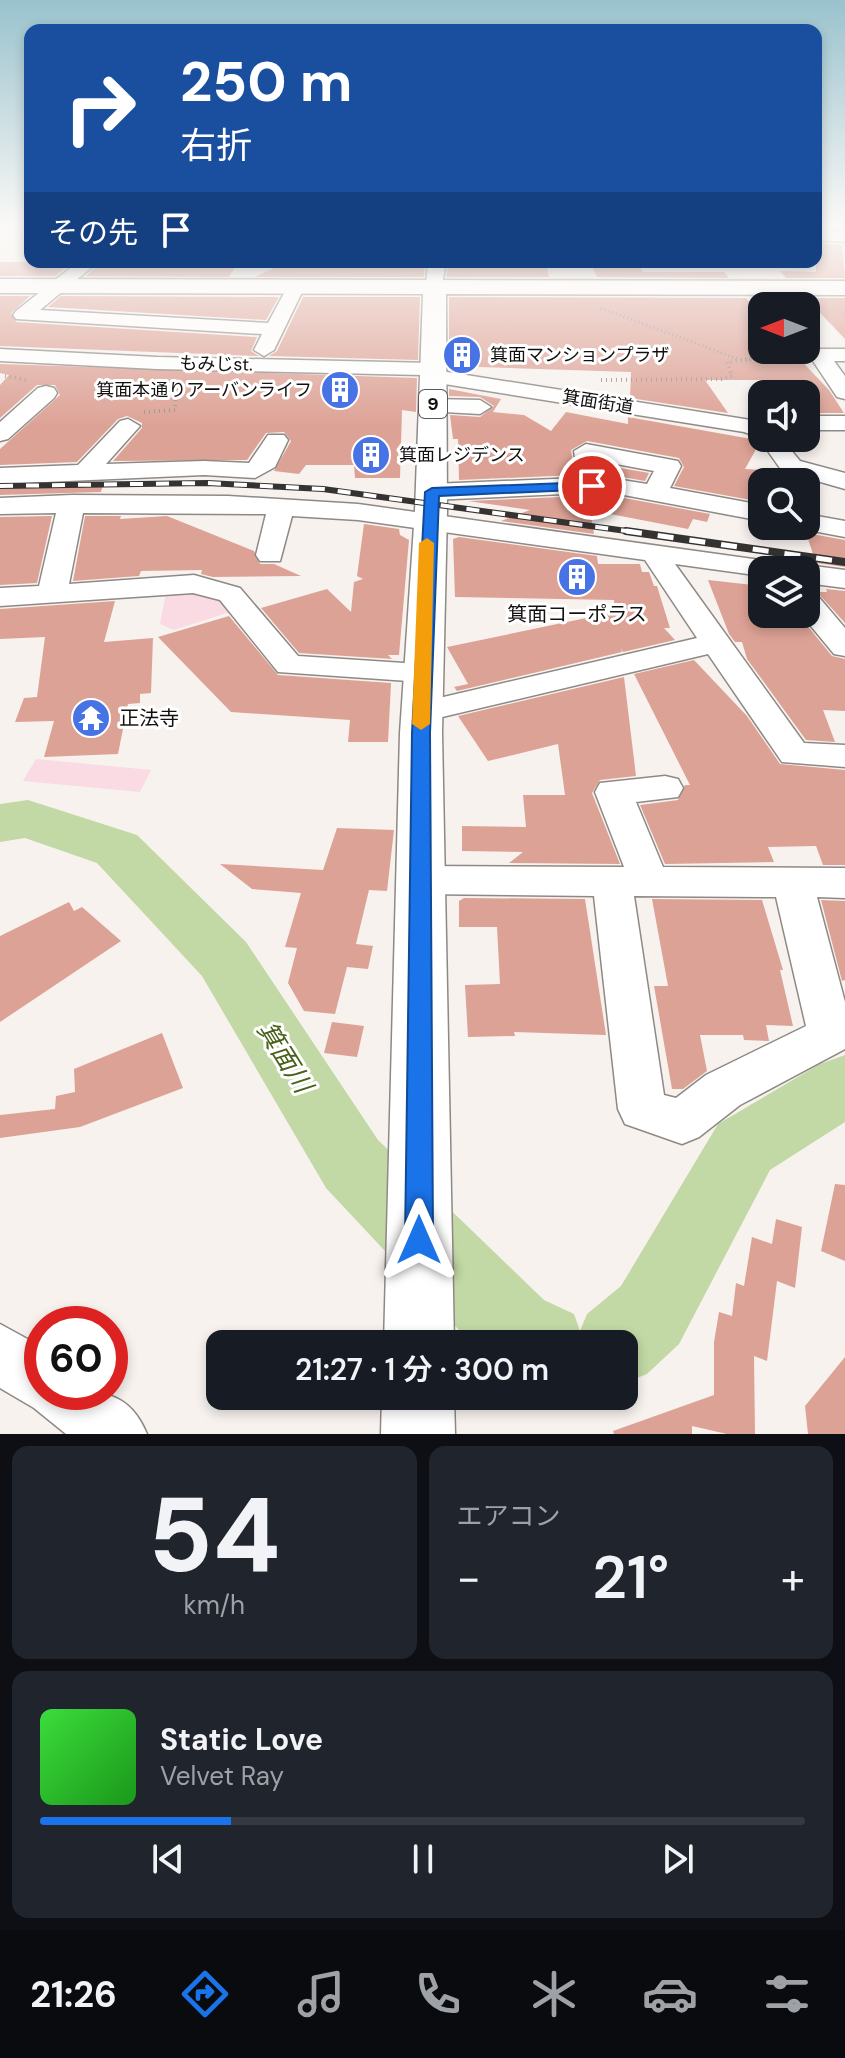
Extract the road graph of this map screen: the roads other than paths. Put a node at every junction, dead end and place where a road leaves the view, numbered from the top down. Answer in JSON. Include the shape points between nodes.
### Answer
{"nodes":[{"id":1,"x":48,"y":294,"type":"edge"},
{"id":2,"x":292,"y":294,"type":"edge"},
{"id":3,"x":435,"y":294,"type":"edge"},
{"id":4,"x":274,"y":329,"type":"junction"},
{"id":5,"x":0,"y":355,"type":"edge"},
{"id":6,"x":845,"y":355,"type":"edge"},
{"id":7,"x":256,"y":365,"type":"junction"},
{"id":8,"x":432,"y":373,"type":"junction"},
{"id":9,"x":845,"y":392,"type":"edge"},
{"id":10,"x":46,"y":393,"type":"dead end"},
{"id":11,"x":433,"y":406,"type":"junction"},
{"id":12,"x":480,"y":407,"type":"dead end"},
{"id":13,"x":820,"y":423,"type":"edge"},
{"id":14,"x":845,"y":423,"type":"edge"},
{"id":15,"x":134,"y":424,"type":"road end"},
{"id":16,"x":748,"y":427,"type":"edge"},
{"id":17,"x":0,"y":434,"type":"edge"},
{"id":18,"x":276,"y":440,"type":"dead end"},
{"id":19,"x":779,"y":452,"type":"edge"},
{"id":20,"x":86,"y":472,"type":"junction"},
{"id":21,"x":0,"y":476,"type":"edge"},
{"id":22,"x":845,"y":481,"type":"edge"},
{"id":23,"x":592,"y":486,"type":"junction"},
{"id":24,"x":654,"y":493,"type":"junction"},
{"id":25,"x":72,"y":503,"type":"junction"},
{"id":26,"x":0,"y":506,"type":"edge"},
{"id":27,"x":431,"y":506,"type":"junction"},
{"id":28,"x":281,"y":507,"type":"junction"},
{"id":29,"x":748,"y":510,"type":"edge"},
{"id":30,"x":820,"y":525,"type":"edge"},
{"id":31,"x":845,"y":529,"type":"edge"},
{"id":32,"x":660,"y":553,"type":"junction"},
{"id":33,"x":270,"y":555,"type":"dead end"},
{"id":34,"x":748,"y":566,"type":"edge"},
{"id":35,"x":820,"y":576,"type":"edge"},
{"id":36,"x":845,"y":579,"type":"edge"},
{"id":37,"x":52,"y":593,"type":"junction"},
{"id":38,"x":0,"y":597,"type":"edge"},
{"id":39,"x":820,"y":618,"type":"edge"},
{"id":40,"x":714,"y":643,"type":"junction"},
{"id":41,"x":845,"y":647,"type":"edge"},
{"id":42,"x":422,"y":692,"type":"junction"},
{"id":43,"x":845,"y":756,"type":"edge"},
{"id":44,"x":665,"y":788,"type":"dead end"},
{"id":45,"x":421,"y":880,"type":"junction"},
{"id":46,"x":630,"y":881,"type":"junction"},
{"id":47,"x":793,"y":882,"type":"junction"},
{"id":48,"x":845,"y":883,"type":"edge"},
{"id":49,"x":419,"y":1330,"type":"edge"},
{"id":50,"x":0,"y":1353,"type":"edge"},
{"id":51,"x":24,"y":1370,"type":"edge"},
{"id":52,"x":83,"y":1410,"type":"edge"},
{"id":53,"x":418,"y":1410,"type":"edge"},
{"id":54,"x":117,"y":1434,"type":"edge"},
{"id":55,"x":418,"y":1434,"type":"edge"}],
"edges":[{"from":1,"to":4,"type":"street","via":[[17,320]]},
{"from":2,"to":4,"type":"street"},
{"from":3,"to":8,"type":"main road","number":"9"},
{"from":4,"to":7,"type":"street"},
{"from":5,"to":7,"type":"street","name":"もみじst."},
{"from":6,"to":9,"type":"street","via":[[819,355]]},
{"from":7,"to":8,"type":"street","name":"もみじst."},
{"from":8,"to":11,"type":"main road","number":"9"},
{"from":8,"to":16,"type":"street","name":"箕面街道"},
{"from":10,"to":17,"type":"street"},
{"from":11,"to":12,"type":"street"},
{"from":11,"to":27,"type":"main road","number":"9"},
{"from":13,"to":14,"type":"street"},
{"from":15,"to":20,"type":"street"},
{"from":18,"to":20,"type":"street","via":[[266,462],[255,471]]},
{"from":19,"to":22,"type":"street","name":"箕面街道","via":[[791,466]]},
{"from":20,"to":21,"type":"street"},
{"from":23,"to":24,"type":"street"},
{"from":23,"to":24,"type":"street","via":[[586,451],[669,466]]},
{"from":23,"to":27,"type":"street"},
{"from":24,"to":29,"type":"street"},
{"from":25,"to":26,"type":"street"},
{"from":25,"to":28,"type":"street"},
{"from":25,"to":37,"type":"street"},
{"from":27,"to":28,"type":"street"},
{"from":27,"to":32,"type":"street"},
{"from":27,"to":42,"type":"main road","number":"9"},
{"from":28,"to":33,"type":"street"},
{"from":30,"to":31,"type":"street"},
{"from":32,"to":34,"type":"street"},
{"from":32,"to":40,"type":"street","via":[[659,562]]},
{"from":35,"to":36,"type":"street"},
{"from":37,"to":38,"type":"street"},
{"from":37,"to":42,"type":"street","via":[[194,584],[230,594],[289,665]]},
{"from":39,"to":41,"type":"street"},
{"from":40,"to":42,"type":"street"},
{"from":40,"to":43,"type":"street","via":[[794,754]]},
{"from":42,"to":45,"type":"main road","number":"9"},
{"from":44,"to":46,"type":"street","via":[[613,792]]},
{"from":45,"to":46,"type":"street"},
{"from":45,"to":49,"type":"main road","number":"9"},
{"from":46,"to":47,"type":"street"},
{"from":46,"to":47,"type":"street","via":[[642,1109],[682,1122],[723,1090],[831,1035]]},
{"from":47,"to":48,"type":"street"},
{"from":50,"to":51,"type":"street"},
{"from":52,"to":54,"type":"street"},
{"from":53,"to":55,"type":"main road","number":"9"}]}
